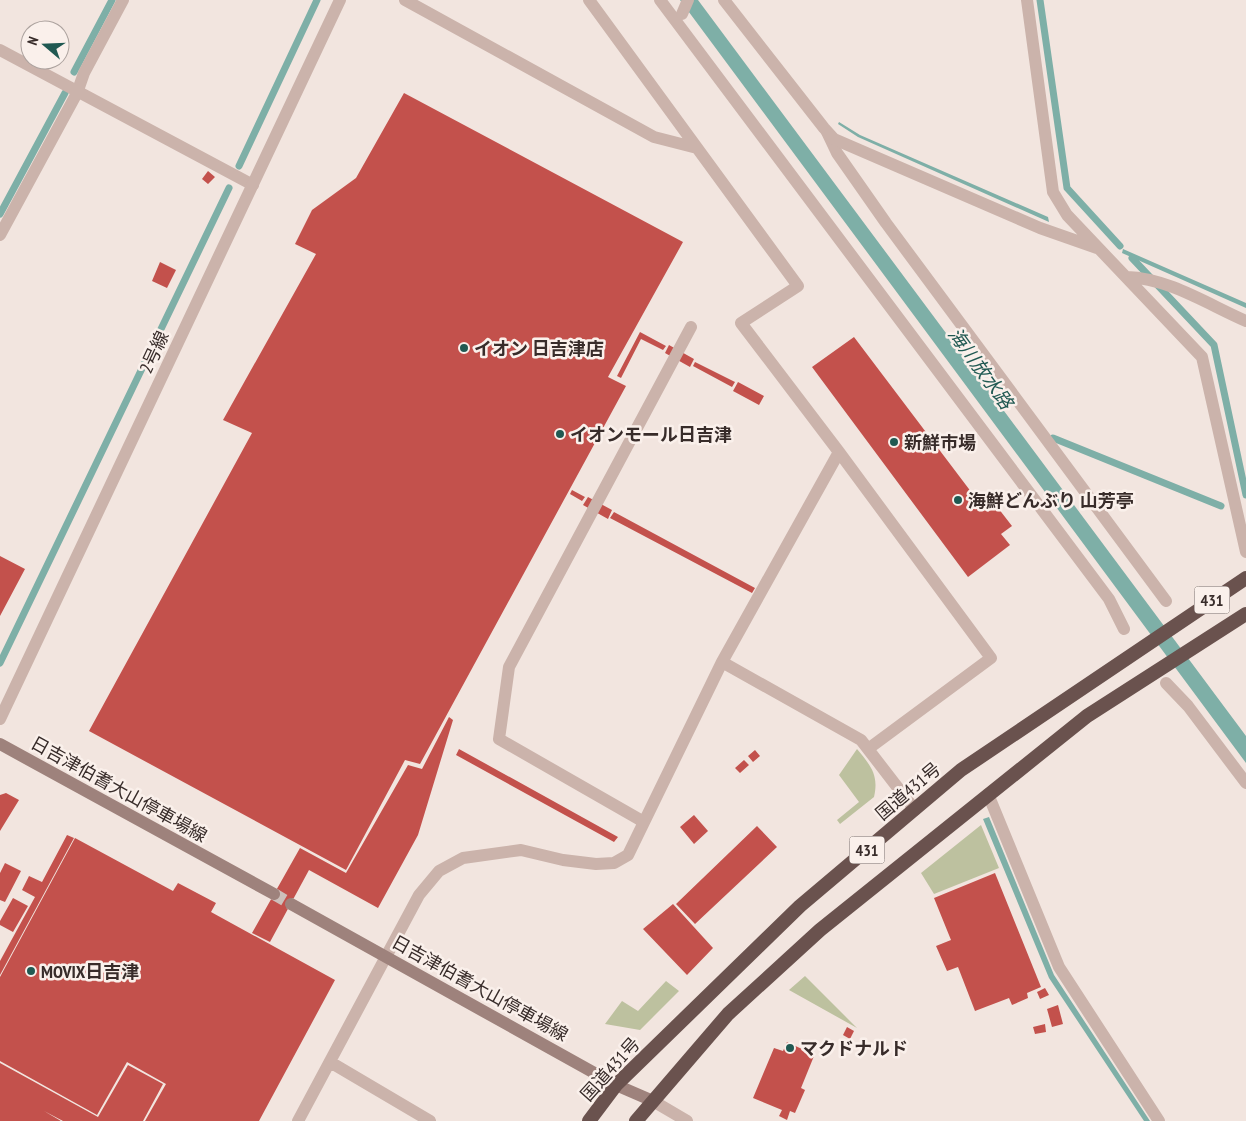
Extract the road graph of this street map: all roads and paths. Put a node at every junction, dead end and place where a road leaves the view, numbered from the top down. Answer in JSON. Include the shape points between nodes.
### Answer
{"nodes":[{"id":1,"x":123,"y":0,"type":"edge"},
{"id":2,"x":340,"y":0,"type":"edge"},
{"id":3,"x":405,"y":0,"type":"edge"},
{"id":4,"x":589,"y":0,"type":"edge"},
{"id":5,"x":660,"y":0,"type":"edge"},
{"id":6,"x":688,"y":0,"type":"edge"},
{"id":7,"x":724,"y":0,"type":"edge"},
{"id":8,"x":1027,"y":0,"type":"edge"},
{"id":9,"x":680,"y":19,"type":"junction"},
{"id":10,"x":0,"y":50,"type":"edge"},
{"id":11,"x":77,"y":93,"type":"junction"},
{"id":12,"x":827,"y":132,"type":"junction"},
{"id":13,"x":697,"y":148,"type":"junction"},
{"id":14,"x":253,"y":185,"type":"junction"},
{"id":15,"x":0,"y":235,"type":"edge"},
{"id":16,"x":1100,"y":249,"type":"junction"},
{"id":17,"x":1127,"y":277,"type":"junction"},
{"id":18,"x":1246,"y":321,"type":"edge"},
{"id":19,"x":691,"y":326,"type":"dead end"},
{"id":20,"x":839,"y":452,"type":"junction"},
{"id":21,"x":1246,"y":552,"type":"edge"},
{"id":22,"x":1246,"y":578,"type":"edge"},
{"id":23,"x":1166,"y":601,"type":"dead end"},
{"id":24,"x":1246,"y":614,"type":"edge"},
{"id":25,"x":1124,"y":629,"type":"dead end"},
{"id":26,"x":722,"y":662,"type":"junction"},
{"id":27,"x":1166,"y":683,"type":"dead end"},
{"id":28,"x":0,"y":719,"type":"edge"},
{"id":29,"x":0,"y":744,"type":"edge"},
{"id":30,"x":868,"y":749,"type":"junction"},
{"id":31,"x":1246,"y":783,"type":"edge"},
{"id":32,"x":988,"y":794,"type":"junction"},
{"id":33,"x":914,"y":810,"type":"junction"},
{"id":34,"x":644,"y":822,"type":"junction"},
{"id":35,"x":274,"y":894,"type":"tunnel mouth"},
{"id":36,"x":291,"y":904,"type":"tunnel mouth"},
{"id":37,"x":388,"y":957,"type":"junction"},
{"id":38,"x":330,"y":1062,"type":"junction"},
{"id":39,"x":616,"y":1085,"type":"junction"},
{"id":40,"x":653,"y":1101,"type":"junction"},
{"id":41,"x":298,"y":1121,"type":"edge"},
{"id":42,"x":430,"y":1121,"type":"edge"},
{"id":43,"x":589,"y":1121,"type":"edge"},
{"id":44,"x":636,"y":1121,"type":"edge"},
{"id":45,"x":687,"y":1121,"type":"edge"},
{"id":46,"x":1159,"y":1121,"type":"edge"}],
"edges":[{"from":1,"to":11,"type":"street","via":[[84,73]]},
{"from":2,"to":14,"type":"street","name":"2号線"},
{"from":3,"to":13,"type":"street","via":[[654,137]]},
{"from":4,"to":13,"type":"street"},
{"from":5,"to":9,"type":"street"},
{"from":6,"to":9,"type":"street"},
{"from":7,"to":12,"type":"street"},
{"from":8,"to":16,"type":"street","via":[[1052,192],[1068,215]]},
{"from":9,"to":25,"type":"street","via":[[1109,599]]},
{"from":10,"to":11,"type":"street"},
{"from":11,"to":14,"type":"street"},
{"from":11,"to":15,"type":"street"},
{"from":12,"to":16,"type":"street","via":[[834,139],[1040,228]]},
{"from":12,"to":23,"type":"street","via":[[837,153],[886,223]]},
{"from":13,"to":20,"type":"street","via":[[798,286],[741,323]]},
{"from":14,"to":28,"type":"street","name":"2号線"},
{"from":16,"to":17,"type":"street"},
{"from":17,"to":18,"type":"street","via":[[1166,285]]},
{"from":17,"to":21,"type":"street","via":[[1202,357]]},
{"from":19,"to":34,"type":"street","via":[[509,667],[499,739]]},
{"from":20,"to":26,"type":"street"},
{"from":20,"to":30,"type":"street","via":[[991,658]]},
{"from":22,"to":33,"type":"highway","name":"国道431号","number":"431","via":[[961,770]]},
{"from":24,"to":32,"type":"highway","number":"431","via":[[1088,716]]},
{"from":26,"to":30,"type":"street","via":[[861,740]]},
{"from":26,"to":34,"type":"street"},
{"from":27,"to":31,"type":"street","via":[[1188,706]]},
{"from":29,"to":35,"type":"main road","name":"日吉津伯耆大山停車場線"},
{"from":30,"to":33,"type":"street"},
{"from":32,"to":40,"type":"highway","number":"431","via":[[806,943],[728,1014]]},
{"from":32,"to":46,"type":"street","via":[[1059,967]]},
{"from":33,"to":39,"type":"highway","name":"国道431号","number":"431","via":[[800,906]]},
{"from":34,"to":37,"type":"street","via":[[628,855],[614,863],[563,860],[521,850],[463,858],[439,871],[419,895]]},
{"from":36,"to":37,"type":"main road","name":"日吉津伯耆大山停車場線"},
{"from":37,"to":38,"type":"street"},
{"from":37,"to":39,"type":"main road","name":"日吉津伯耆大山停車場線"},
{"from":38,"to":41,"type":"street"},
{"from":38,"to":42,"type":"street"},
{"from":39,"to":40,"type":"main road","name":"日吉津伯耆大山停車場線"},
{"from":39,"to":43,"type":"highway","name":"国道431号","number":"431"},
{"from":40,"to":44,"type":"highway","number":"431"},
{"from":40,"to":45,"type":"street"}]}
